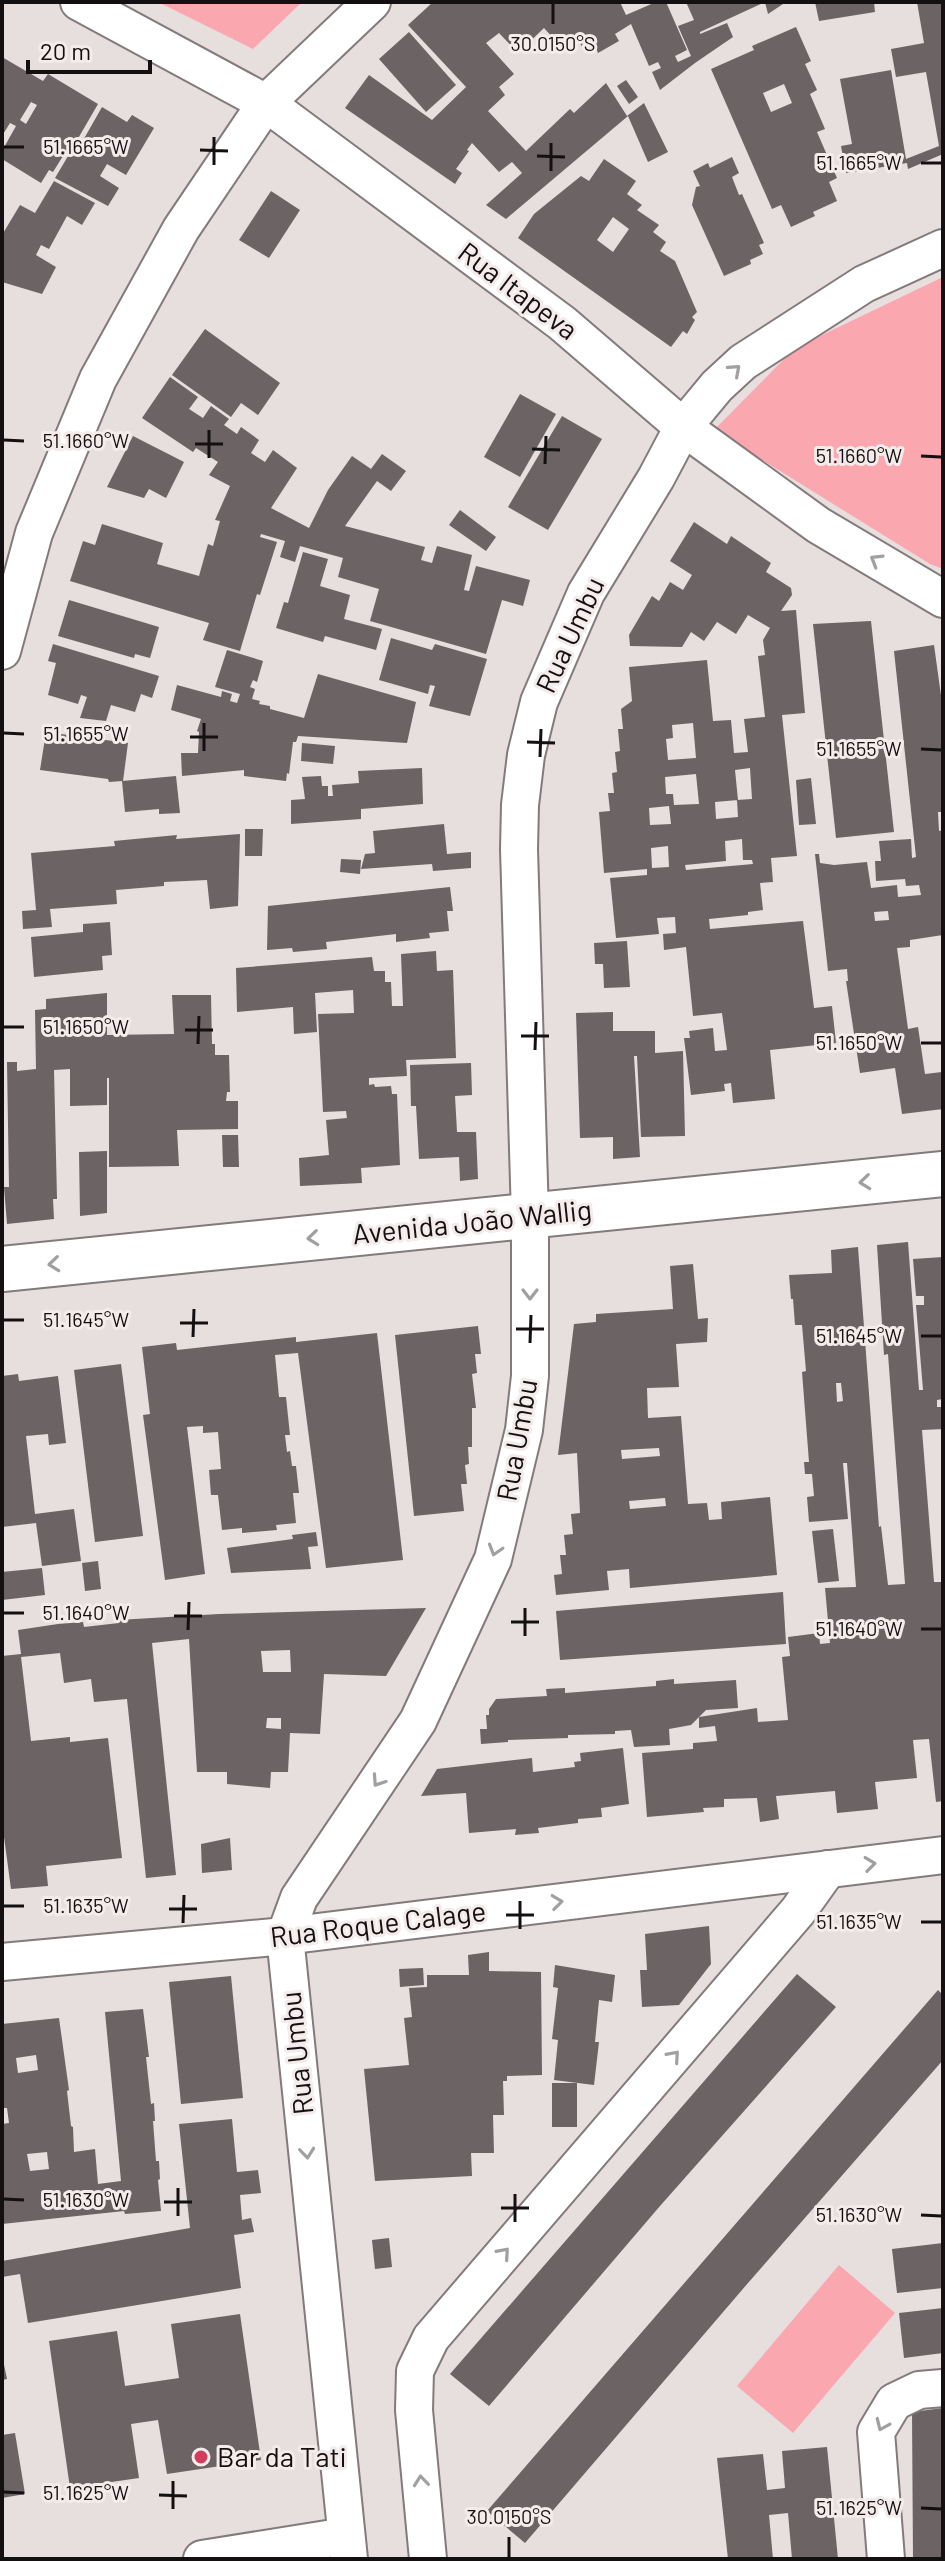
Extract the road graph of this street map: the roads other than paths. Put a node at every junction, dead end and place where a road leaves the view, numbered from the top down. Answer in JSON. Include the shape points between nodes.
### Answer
{"nodes":[{"id":1,"x":79,"y":2,"type":"edge"},
{"id":2,"x":372,"y":2,"type":"edge"},
{"id":3,"x":266,"y":103,"type":"junction"},
{"id":4,"x":943,"y":248,"type":"edge"},
{"id":5,"x":683,"y":427,"type":"junction"},
{"id":6,"x":943,"y":599,"type":"edge"},
{"id":7,"x":2,"y":651,"type":"edge"},
{"id":8,"x":943,"y":1174,"type":"edge"},
{"id":9,"x":530,"y":1216,"type":"junction"},
{"id":10,"x":2,"y":1269,"type":"edge"},
{"id":11,"x":943,"y":1855,"type":"edge"},
{"id":12,"x":828,"y":1869,"type":"junction"},
{"id":13,"x":285,"y":1936,"type":"junction"},
{"id":14,"x":2,"y":1962,"type":"edge"},
{"id":15,"x":943,"y":2388,"type":"edge"},
{"id":16,"x":347,"y":2547,"type":"edge"},
{"id":17,"x":202,"y":2559,"type":"edge"},
{"id":18,"x":428,"y":2559,"type":"edge"},
{"id":19,"x":886,"y":2559,"type":"edge"}],
"edges":[{"from":1,"to":3,"type":"street","name":"Rua Itapeva"},
{"from":2,"to":3,"type":"street"},
{"from":3,"to":5,"type":"street","name":"Rua Itapeva","via":[[562,323]]},
{"from":3,"to":7,"type":"street","via":[[181,229],[98,379],[34,533]]},
{"from":5,"to":4,"type":"street","name":"Rua Umbu","one_way":true,"via":[[743,362],[864,284]]},
{"from":6,"to":5,"type":"street","name":"Rua Itapeva","one_way":true,"via":[[818,525]]},
{"from":5,"to":9,"type":"street","name":"Rua Umbu","via":[[586,593],[539,702],[526,755],[519,849]]},
{"from":8,"to":9,"type":"main road","name":"Avenida João Wallig","one_way":true},
{"from":9,"to":10,"type":"main road","name":"Avenida João Wallig","one_way":true},
{"from":9,"to":13,"type":"street","name":"Rua Umbu","one_way":true,"via":[[530,1376],[524,1430],[493,1559],[418,1721],[299,1898]]},
{"from":12,"to":11,"type":"street","name":"Rua Roque Calage","one_way":true},
{"from":13,"to":12,"type":"street","name":"Rua Roque Calage","one_way":true},
{"from":18,"to":12,"type":"street","one_way":true,"via":[[414,2410],[415,2371],[431,2338],[798,1911]]},
{"from":13,"to":14,"type":"street","name":"Rua Roque Calage"},
{"from":13,"to":16,"type":"street","name":"Rua Umbu","one_way":true},
{"from":15,"to":19,"type":"street","one_way":true,"via":[[919,2390],[894,2402],[876,2432]]},
{"from":16,"to":17,"type":"street"}]}
